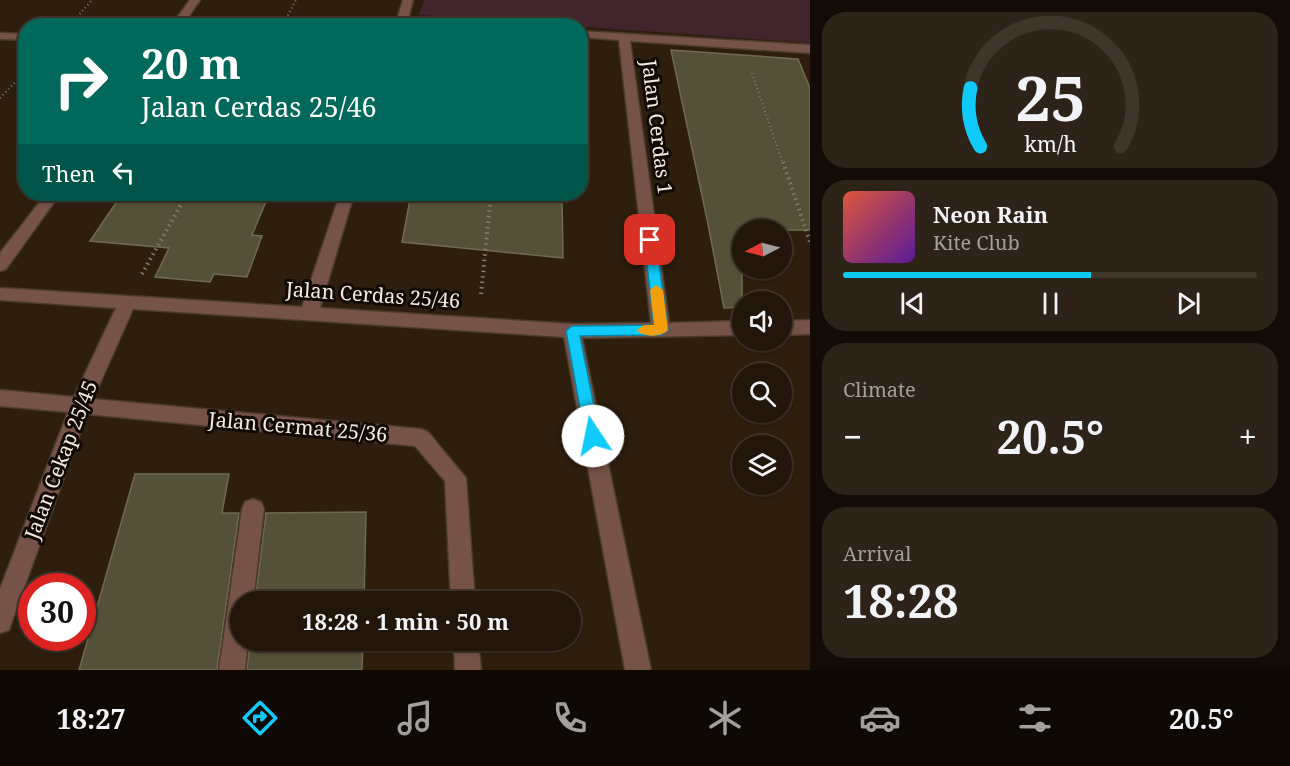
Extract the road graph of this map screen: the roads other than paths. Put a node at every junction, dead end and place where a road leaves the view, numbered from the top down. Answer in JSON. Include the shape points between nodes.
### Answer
{"nodes":[{"id":1,"x":195,"y":0,"type":"edge"},
{"id":2,"x":408,"y":0,"type":"edge"},
{"id":3,"x":182,"y":18,"type":"edge"},
{"id":4,"x":402,"y":18,"type":"edge"},
{"id":5,"x":588,"y":35,"type":"edge"},
{"id":6,"x":0,"y":36,"type":"edge"},
{"id":7,"x":18,"y":37,"type":"edge"},
{"id":8,"x":624,"y":37,"type":"junction"},
{"id":9,"x":810,"y":50,"type":"edge"},
{"id":10,"x":48,"y":201,"type":"edge"},
{"id":11,"x":345,"y":201,"type":"edge"},
{"id":12,"x":0,"y":265,"type":"edge"},
{"id":13,"x":0,"y":294,"type":"edge"},
{"id":14,"x":127,"y":302,"type":"junction"},
{"id":15,"x":309,"y":314,"type":"junction"},
{"id":16,"x":810,"y":327,"type":"edge"},
{"id":17,"x":732,"y":328,"type":"edge"},
{"id":18,"x":792,"y":328,"type":"edge"},
{"id":19,"x":661,"y":330,"type":"junction"},
{"id":20,"x":572,"y":331,"type":"junction"},
{"id":21,"x":0,"y":398,"type":"edge"},
{"id":22,"x":80,"y":406,"type":"junction"},
{"id":23,"x":253,"y":509,"type":"dead end"},
{"id":24,"x":242,"y":591,"type":"edge"},
{"id":25,"x":463,"y":591,"type":"edge"},
{"id":26,"x":0,"y":621,"type":"edge"},
{"id":27,"x":234,"y":651,"type":"edge"},
{"id":28,"x":467,"y":651,"type":"edge"},
{"id":29,"x":232,"y":670,"type":"edge"},
{"id":30,"x":468,"y":670,"type":"edge"},
{"id":31,"x":638,"y":670,"type":"edge"}],
"edges":[{"from":1,"to":3,"type":"street"},
{"from":2,"to":4,"type":"street"},
{"from":5,"to":8,"type":"street"},
{"from":6,"to":7,"type":"street"},
{"from":8,"to":9,"type":"street"},
{"from":8,"to":19,"type":"street","name":"Jalan Cerdas 1"},
{"from":10,"to":12,"type":"street"},
{"from":11,"to":15,"type":"street"},
{"from":13,"to":14,"type":"street","name":"Jalan Cerdas 25/46"},
{"from":14,"to":15,"type":"street","name":"Jalan Cerdas 25/46"},
{"from":14,"to":22,"type":"street","name":"Jalan Cekap 25/45"},
{"from":15,"to":20,"type":"street","name":"Jalan Cerdas 25/46"},
{"from":16,"to":18,"type":"street"},
{"from":17,"to":19,"type":"street","name":"Jalan Cerdas 25/46"},
{"from":19,"to":20,"type":"street","name":"Jalan Cerdas 25/46"},
{"from":20,"to":31,"type":"street"},
{"from":21,"to":22,"type":"street","name":"Jalan Cermat 25/36"},
{"from":22,"to":25,"type":"street","name":"Jalan Cermat 25/36","via":[[421,438],[455,478]]},
{"from":22,"to":26,"type":"street","name":"Jalan Cekap 25/45"},
{"from":23,"to":24,"type":"street"},
{"from":27,"to":29,"type":"street"},
{"from":28,"to":30,"type":"street"}]}
